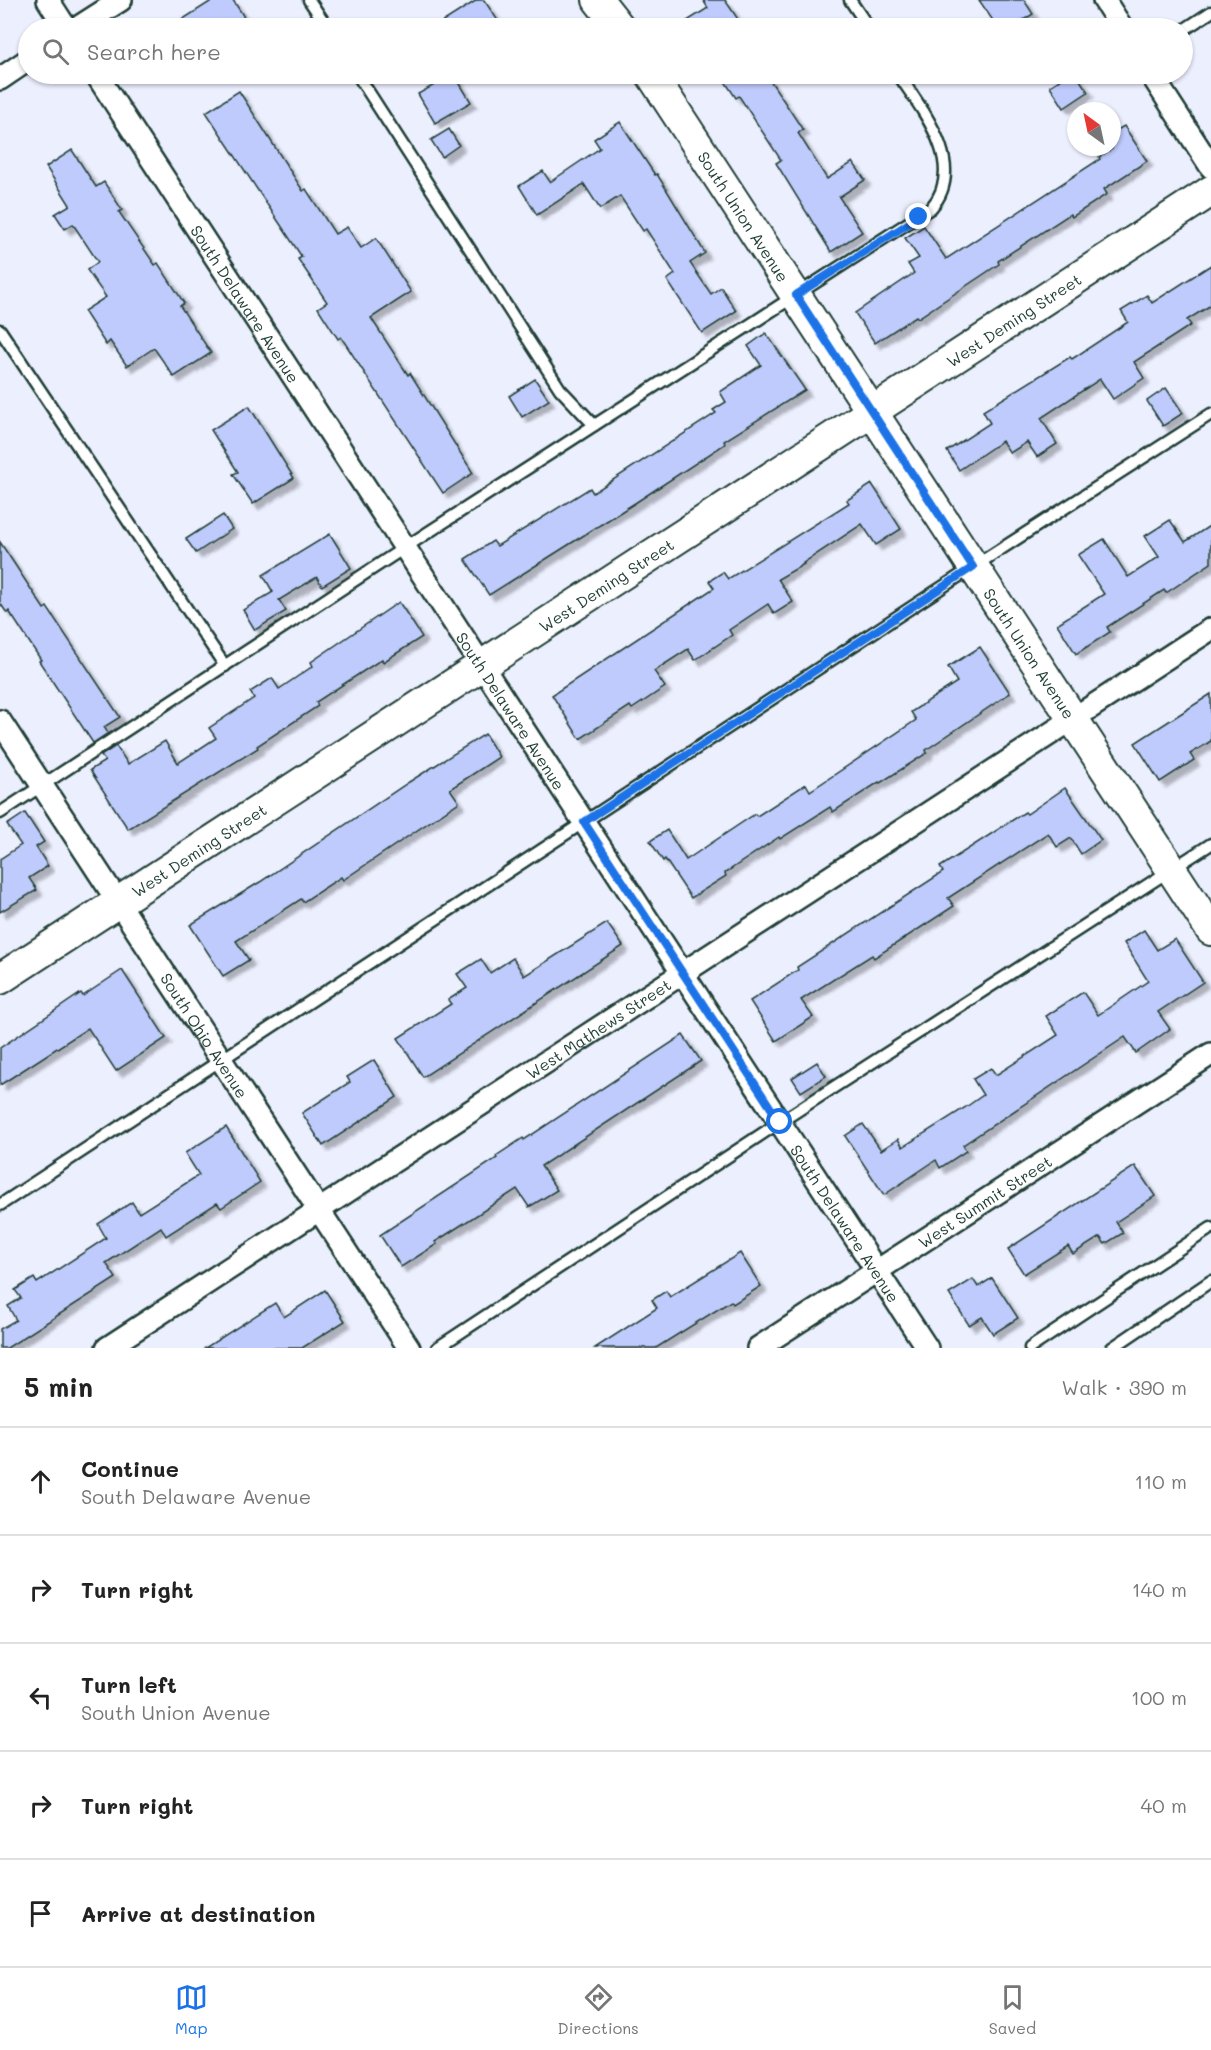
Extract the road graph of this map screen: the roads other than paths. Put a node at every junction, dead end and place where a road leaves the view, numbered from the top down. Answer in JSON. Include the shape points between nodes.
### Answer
{"nodes":[{"id":1,"x":48,"y":0,"type":"edge"},
{"id":2,"x":121,"y":0,"type":"edge"},
{"id":3,"x":309,"y":0,"type":"edge"},
{"id":4,"x":598,"y":0,"type":"edge"},
{"id":5,"x":850,"y":0,"type":"edge"},
{"id":6,"x":1104,"y":0,"type":"edge"},
{"id":7,"x":1211,"y":12,"type":"edge"},
{"id":8,"x":60,"y":18,"type":"edge"},
{"id":9,"x":93,"y":18,"type":"edge"},
{"id":10,"x":321,"y":18,"type":"edge"},
{"id":11,"x":612,"y":18,"type":"edge"},
{"id":12,"x":862,"y":18,"type":"edge"},
{"id":13,"x":1116,"y":18,"type":"edge"},
{"id":14,"x":1193,"y":24,"type":"edge"},
{"id":15,"x":18,"y":67,"type":"edge"},
{"id":16,"x":0,"y":79,"type":"edge"},
{"id":17,"x":102,"y":84,"type":"edge"},
{"id":18,"x":363,"y":84,"type":"edge"},
{"id":19,"x":658,"y":84,"type":"edge"},
{"id":20,"x":905,"y":84,"type":"edge"},
{"id":21,"x":1157,"y":84,"type":"edge"},
{"id":22,"x":1211,"y":168,"type":"edge"},
{"id":23,"x":1211,"y":191,"type":"edge"},
{"id":24,"x":796,"y":295,"type":"junction"},
{"id":25,"x":0,"y":330,"type":"edge"},
{"id":26,"x":872,"y":411,"type":"junction"},
{"id":27,"x":1211,"y":414,"type":"edge"},
{"id":28,"x":594,"y":425,"type":"junction"},
{"id":29,"x":404,"y":548,"type":"junction"},
{"id":30,"x":973,"y":567,"type":"junction"},
{"id":31,"x":1211,"y":629,"type":"edge"},
{"id":32,"x":225,"y":666,"type":"junction"},
{"id":33,"x":480,"y":666,"type":"junction"},
{"id":34,"x":1072,"y":719,"type":"junction"},
{"id":35,"x":0,"y":721,"type":"edge"},
{"id":36,"x":42,"y":786,"type":"junction"},
{"id":37,"x":0,"y":813,"type":"edge"},
{"id":38,"x":584,"y":822,"type":"junction"},
{"id":39,"x":1211,"y":844,"type":"edge"},
{"id":40,"x":1171,"y":870,"type":"junction"},
{"id":41,"x":118,"y":902,"type":"junction"},
{"id":42,"x":1211,"y":930,"type":"edge"},
{"id":43,"x":683,"y":972,"type":"junction"},
{"id":44,"x":0,"y":980,"type":"edge"},
{"id":45,"x":1211,"y":1054,"type":"edge"},
{"id":46,"x":221,"y":1060,"type":"junction"},
{"id":47,"x":780,"y":1122,"type":"junction"},
{"id":48,"x":0,"y":1205,"type":"edge"},
{"id":49,"x":318,"y":1209,"type":"junction"},
{"id":50,"x":1211,"y":1227,"type":"edge"},
{"id":51,"x":876,"y":1270,"type":"junction"},
{"id":52,"x":1211,"y":1281,"type":"edge"},
{"id":53,"x":107,"y":1348,"type":"edge"},
{"id":54,"x":409,"y":1348,"type":"edge"},
{"id":55,"x":437,"y":1348,"type":"edge"},
{"id":56,"x":758,"y":1348,"type":"edge"},
{"id":57,"x":927,"y":1348,"type":"edge"},
{"id":58,"x":1030,"y":1348,"type":"edge"},
{"id":59,"x":1112,"y":1348,"type":"edge"}],
"edges":[{"from":1,"to":8,"type":"street"},
{"from":2,"to":9,"type":"street"},
{"from":3,"to":10,"type":"lane"},
{"from":4,"to":11,"type":"street"},
{"from":5,"to":12,"type":"lane"},
{"from":6,"to":13,"type":"street"},
{"from":7,"to":14,"type":"lane"},
{"from":15,"to":16,"type":"street"},
{"from":17,"to":29,"type":"street","name":"South Delaware Avenue"},
{"from":18,"to":28,"type":"lane","via":[[560,389]]},
{"from":19,"to":24,"type":"street","name":"South Union Avenue"},
{"from":20,"to":24,"type":"lane","via":[[942,149],[946,163],[938,200],[919,217]]},
{"from":21,"to":22,"type":"street"},
{"from":23,"to":26,"type":"street","name":"West Deming Street"},
{"from":24,"to":26,"type":"street","name":"South Union Avenue"},
{"from":24,"to":28,"type":"lane"},
{"from":25,"to":32,"type":"lane"},
{"from":26,"to":30,"type":"street","name":"South Union Avenue"},
{"from":26,"to":33,"type":"street","name":"West Deming Street"},
{"from":27,"to":30,"type":"lane"},
{"from":28,"to":29,"type":"lane"},
{"from":29,"to":32,"type":"lane"},
{"from":29,"to":33,"type":"street","name":"South Delaware Avenue"},
{"from":30,"to":34,"type":"street","name":"South Union Avenue"},
{"from":30,"to":38,"type":"lane"},
{"from":31,"to":34,"type":"street","name":"West Mathews Street"},
{"from":32,"to":36,"type":"lane"},
{"from":33,"to":38,"type":"street","name":"South Delaware Avenue"},
{"from":33,"to":41,"type":"street","name":"West Deming Street"},
{"from":34,"to":40,"type":"street","name":"South Union Avenue"},
{"from":34,"to":43,"type":"street","name":"West Mathews Street"},
{"from":35,"to":36,"type":"street","name":"South Ohio Avenue"},
{"from":36,"to":37,"type":"lane"},
{"from":36,"to":41,"type":"street","name":"South Ohio Avenue"},
{"from":38,"to":43,"type":"street","name":"South Delaware Avenue"},
{"from":38,"to":46,"type":"lane"},
{"from":39,"to":40,"type":"lane"},
{"from":40,"to":42,"type":"street","name":"South Union Avenue"},
{"from":40,"to":47,"type":"lane"},
{"from":41,"to":44,"type":"street","name":"West Deming Street"},
{"from":41,"to":46,"type":"street","name":"South Ohio Avenue"},
{"from":43,"to":47,"type":"street","name":"South Delaware Avenue"},
{"from":43,"to":49,"type":"street","name":"West Mathews Street"},
{"from":45,"to":51,"type":"street","name":"West Summit Street"},
{"from":46,"to":48,"type":"lane"},
{"from":46,"to":49,"type":"street","name":"South Ohio Avenue"},
{"from":47,"to":51,"type":"street","name":"South Delaware Avenue"},
{"from":47,"to":55,"type":"lane"},
{"from":49,"to":53,"type":"street","name":"West Mathews Street"},
{"from":49,"to":54,"type":"street","name":"South Ohio Avenue"},
{"from":50,"to":58,"type":"lane"},
{"from":51,"to":56,"type":"street","name":"West Summit Street"},
{"from":51,"to":57,"type":"street","name":"South Delaware Avenue"},
{"from":52,"to":59,"type":"lane"}]}
